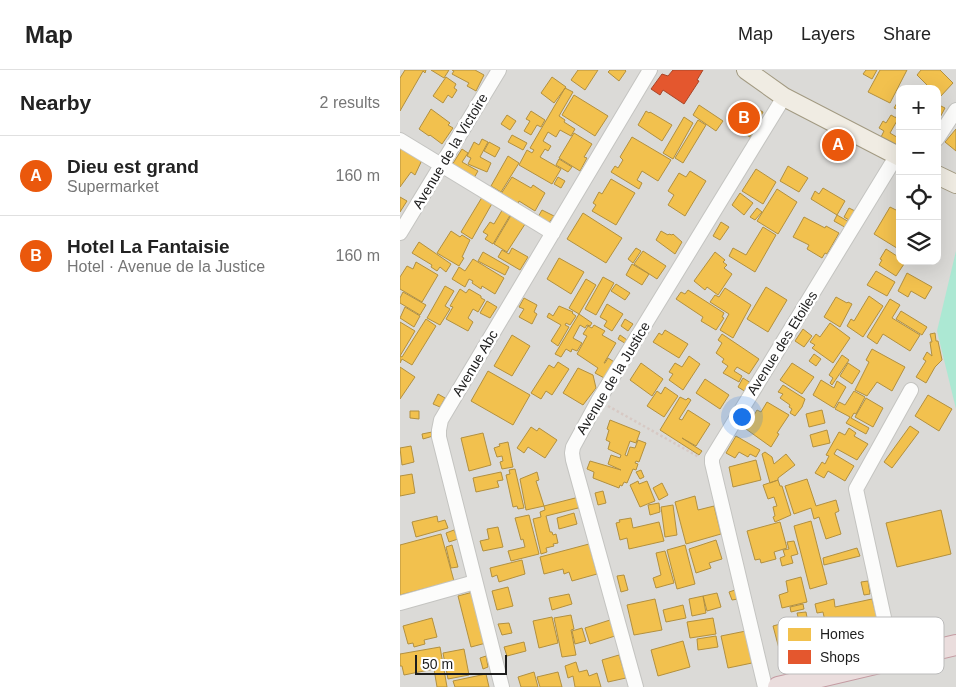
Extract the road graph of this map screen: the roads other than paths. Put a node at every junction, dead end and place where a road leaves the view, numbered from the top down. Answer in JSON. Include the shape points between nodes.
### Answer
{"nodes":[{"id":1,"x":499,"y":70,"type":"edge"},
{"id":2,"x":650,"y":70,"type":"edge"},
{"id":3,"x":746,"y":70,"type":"edge"},
{"id":4,"x":784,"y":97,"type":"junction"},
{"id":5,"x":956,"y":110,"type":"edge"},
{"id":6,"x":941,"y":132,"type":"edge"},
{"id":7,"x":400,"y":140,"type":"edge"},
{"id":8,"x":896,"y":155,"type":"edge"},
{"id":9,"x":896,"y":159,"type":"edge"},
{"id":10,"x":442,"y":165,"type":"junction"},
{"id":11,"x":941,"y":177,"type":"edge"},
{"id":12,"x":956,"y":184,"type":"edge"},
{"id":13,"x":400,"y":233,"type":"edge"},
{"id":14,"x":553,"y":233,"type":"junction"},
{"id":15,"x":911,"y":390,"type":"dead end"},
{"id":16,"x":475,"y":582,"type":"junction"},
{"id":17,"x":400,"y":603,"type":"edge"},
{"id":18,"x":884,"y":617,"type":"edge"},
{"id":19,"x":831,"y":674,"type":"edge"},
{"id":20,"x":502,"y":687,"type":"edge"},
{"id":21,"x":636,"y":687,"type":"edge"},
{"id":22,"x":765,"y":687,"type":"edge"},
{"id":23,"x":778,"y":687,"type":"edge"}],
"edges":[{"from":1,"to":10,"type":"street","name":"Avenue de la Victoire"},
{"from":2,"to":14,"type":"street","name":"Avenue Abc"},
{"from":3,"to":4,"type":"main road"},
{"from":4,"to":8,"type":"main road"},
{"from":4,"to":21,"type":"street","name":"Avenue de la Justice","via":[[598,401],[572,453]]},
{"from":5,"to":6,"type":"street"},
{"from":7,"to":10,"type":"street"},
{"from":9,"to":22,"type":"street","name":"Avenue des Etoiles","via":[[714,452],[712,463]]},
{"from":10,"to":13,"type":"street","name":"Avenue de la Victoire"},
{"from":10,"to":14,"type":"street"},
{"from":11,"to":12,"type":"main road"},
{"from":14,"to":16,"type":"street","name":"Avenue Abc","via":[[441,420],[439,437]]},
{"from":15,"to":18,"type":"street","via":[[856,489]]},
{"from":16,"to":17,"type":"street"},
{"from":16,"to":20,"type":"street","name":"Avenue Abc"},
{"from":19,"to":23,"type":"highway"}]}
